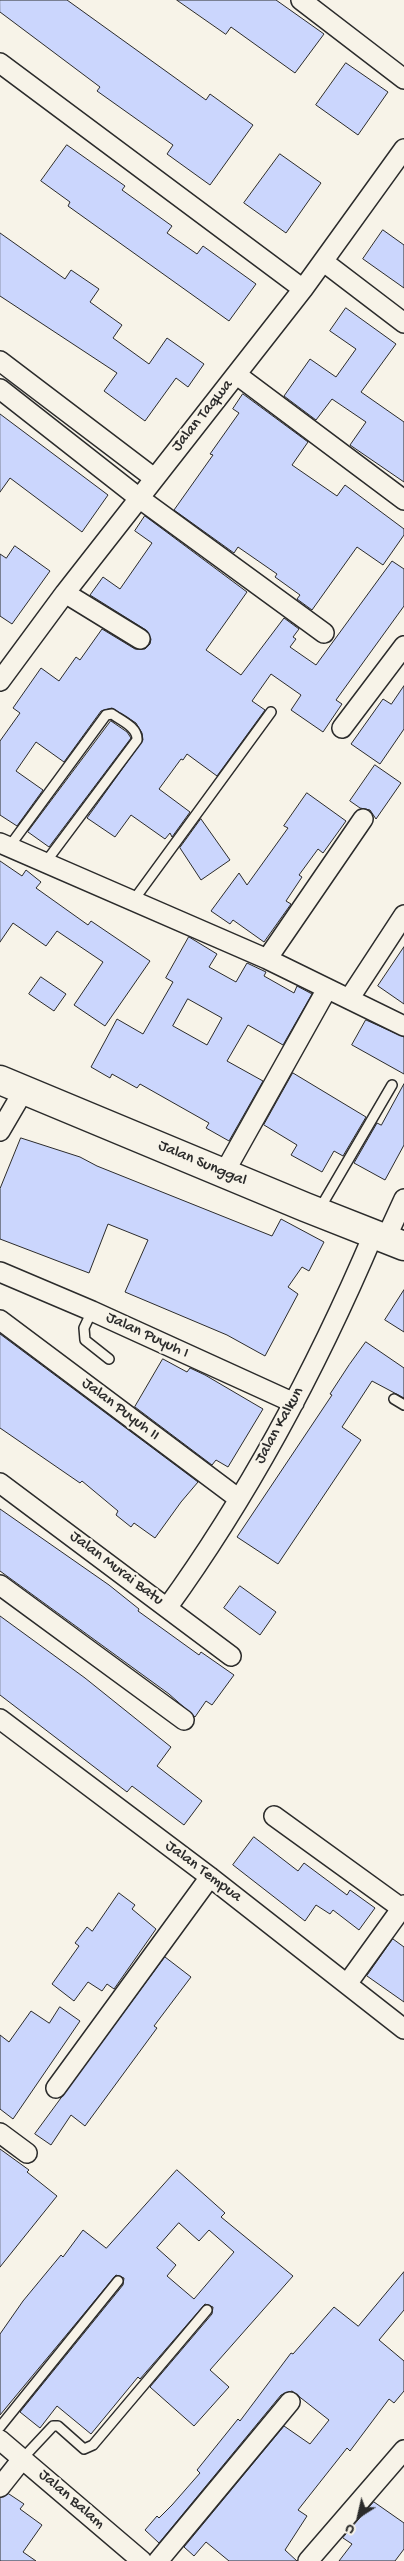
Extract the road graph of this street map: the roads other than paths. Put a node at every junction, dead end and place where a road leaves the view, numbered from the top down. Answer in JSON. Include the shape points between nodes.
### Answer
{"nodes":[{"id":1,"x":301,"y":0,"type":"edge"},
{"id":2,"x":0,"y":63,"type":"edge"},
{"id":3,"x":404,"y":79,"type":"edge"},
{"id":4,"x":404,"y":149,"type":"edge"},
{"id":5,"x":324,"y":262,"type":"junction"},
{"id":6,"x":303,"y":289,"type":"junction"},
{"id":7,"x":404,"y":323,"type":"edge"},
{"id":8,"x":0,"y":361,"type":"edge"},
{"id":9,"x":237,"y":375,"type":"junction"},
{"id":10,"x":0,"y":389,"type":"edge"},
{"id":11,"x":154,"y":478,"type":"junction"},
{"id":12,"x":139,"y":498,"type":"junction"},
{"id":13,"x":404,"y":500,"type":"edge"},
{"id":14,"x":65,"y":593,"type":"junction"},
{"id":15,"x":324,"y":633,"type":"dead end"},
{"id":16,"x":140,"y":639,"type":"dead end"},
{"id":17,"x":404,"y":646,"type":"edge"},
{"id":18,"x":6,"y":660,"type":"edge"},
{"id":19,"x":0,"y":681,"type":"edge"},
{"id":20,"x":271,"y":712,"type":"dead end"},
{"id":21,"x":342,"y":728,"type":"dead end"},
{"id":22,"x":363,"y":819,"type":"dead end"},
{"id":23,"x":5,"y":845,"type":"edge"},
{"id":24,"x":45,"y":863,"type":"junction"},
{"id":25,"x":133,"y":901,"type":"junction"},
{"id":26,"x":404,"y":915,"type":"edge"},
{"id":27,"x":267,"y":959,"type":"junction"},
{"id":28,"x":328,"y":989,"type":"junction"},
{"id":29,"x":349,"y":999,"type":"junction"},
{"id":30,"x":404,"y":1026,"type":"edge"},
{"id":31,"x":12,"y":1085,"type":"edge"},
{"id":32,"x":392,"y":1085,"type":"dead end"},
{"id":33,"x":0,"y":1131,"type":"edge"},
{"id":34,"x":224,"y":1173,"type":"junction"},
{"id":35,"x":404,"y":1199,"type":"edge"},
{"id":36,"x":318,"y":1212,"type":"junction"},
{"id":37,"x":388,"y":1239,"type":"edge"},
{"id":38,"x":0,"y":1272,"type":"edge"},
{"id":39,"x":92,"y":1311,"type":"junction"},
{"id":40,"x":0,"y":1320,"type":"edge"},
{"id":41,"x":110,"y":1359,"type":"dead end"},
{"id":42,"x":394,"y":1399,"type":"dead end"},
{"id":43,"x":294,"y":1403,"type":"junction"},
{"id":44,"x":404,"y":1405,"type":"edge"},
{"id":45,"x":0,"y":1483,"type":"edge"},
{"id":46,"x":239,"y":1499,"type":"junction"},
{"id":47,"x":0,"y":1586,"type":"edge"},
{"id":48,"x":167,"y":1608,"type":"junction"},
{"id":49,"x":232,"y":1656,"type":"dead end"},
{"id":50,"x":0,"y":1719,"type":"edge"},
{"id":51,"x":184,"y":1720,"type":"dead end"},
{"id":52,"x":274,"y":1816,"type":"dead end"},
{"id":53,"x":210,"y":1877,"type":"junction"},
{"id":54,"x":403,"y":1908,"type":"edge"},
{"id":55,"x":347,"y":1984,"type":"junction"},
{"id":56,"x":404,"y":2029,"type":"edge"},
{"id":57,"x":56,"y":2088,"type":"dead end"},
{"id":58,"x":0,"y":2133,"type":"edge"},
{"id":59,"x":27,"y":2153,"type":"dead end"},
{"id":60,"x":118,"y":2281,"type":"dead end"},
{"id":61,"x":207,"y":2310,"type":"dead end"},
{"id":62,"x":290,"y":2402,"type":"dead end"},
{"id":63,"x":0,"y":2427,"type":"edge"},
{"id":64,"x":0,"y":2440,"type":"edge"},
{"id":65,"x":404,"y":2450,"type":"edge"},
{"id":66,"x":23,"y":2458,"type":"junction"},
{"id":67,"x":0,"y":2487,"type":"edge"},
{"id":68,"x":142,"y":2561,"type":"edge"},
{"id":69,"x":158,"y":2561,"type":"edge"},
{"id":70,"x":308,"y":2561,"type":"edge"}],
"edges":[{"from":1,"to":3,"type":"street"},
{"from":2,"to":6,"type":"street"},
{"from":4,"to":5,"type":"street","name":"Jalan Taqwa"},
{"from":5,"to":6,"type":"street","name":"Jalan Taqwa"},
{"from":5,"to":7,"type":"street"},
{"from":6,"to":9,"type":"street","name":"Jalan Taqwa"},
{"from":8,"to":11,"type":"street"},
{"from":9,"to":11,"type":"street","name":"Jalan Taqwa"},
{"from":9,"to":13,"type":"street"},
{"from":10,"to":12,"type":"street"},
{"from":11,"to":12,"type":"street","name":"Jalan Taqwa"},
{"from":12,"to":14,"type":"street","name":"Jalan Taqwa"},
{"from":12,"to":15,"type":"street"},
{"from":14,"to":16,"type":"street"},
{"from":14,"to":18,"type":"street","name":"Jalan Taqwa"},
{"from":17,"to":21,"type":"street"},
{"from":18,"to":19,"type":"street","name":"Jalan Taqwa"},
{"from":20,"to":25,"type":"lane"},
{"from":22,"to":27,"type":"street"},
{"from":23,"to":24,"type":"street"},
{"from":23,"to":24,"type":"lane","via":[[106,715],[112,714],[135,731],[137,740]]},
{"from":24,"to":25,"type":"street"},
{"from":25,"to":27,"type":"street"},
{"from":26,"to":29,"type":"street"},
{"from":27,"to":28,"type":"street"},
{"from":28,"to":29,"type":"street"},
{"from":28,"to":34,"type":"street"},
{"from":29,"to":30,"type":"street"},
{"from":31,"to":33,"type":"street"},
{"from":31,"to":34,"type":"main road","name":"Jalan Sunggal"},
{"from":32,"to":36,"type":"lane"},
{"from":34,"to":36,"type":"main road","name":"Jalan Sunggal"},
{"from":35,"to":37,"type":"street","name":"Jalan Kalkun"},
{"from":36,"to":37,"type":"main road","name":"Jalan Sunggal"},
{"from":37,"to":43,"type":"street","name":"Jalan Kalkun","via":[[351,1288]]},
{"from":38,"to":39,"type":"street","name":"Jalan Puyuh I"},
{"from":39,"to":41,"type":"lane","via":[[84,1328],[85,1340]]},
{"from":39,"to":43,"type":"street","name":"Jalan Puyuh I"},
{"from":40,"to":46,"type":"street","name":"Jalan Puyuh II"},
{"from":42,"to":44,"type":"lane"},
{"from":43,"to":46,"type":"street","name":"Jalan Kalkun"},
{"from":45,"to":48,"type":"street","name":"Jalan Murai Batu"},
{"from":46,"to":48,"type":"street","name":"Jalan Kalkun"},
{"from":47,"to":51,"type":"street"},
{"from":48,"to":49,"type":"street","name":"Jalan Murai Batu"},
{"from":50,"to":53,"type":"street","name":"Jalan Tempua"},
{"from":52,"to":54,"type":"street"},
{"from":53,"to":55,"type":"street","name":"Jalan Tempua"},
{"from":53,"to":57,"type":"street"},
{"from":54,"to":55,"type":"street"},
{"from":55,"to":56,"type":"street","name":"Jalan Tempua"},
{"from":58,"to":59,"type":"street"},
{"from":60,"to":63,"type":"lane"},
{"from":61,"to":66,"type":"lane","via":[[93,2444],[84,2448],[58,2426],[53,2426]]},
{"from":62,"to":69,"type":"street"},
{"from":64,"to":66,"type":"street","name":"Jalan Balam"},
{"from":65,"to":70,"type":"street"},
{"from":66,"to":67,"type":"street"},
{"from":66,"to":68,"type":"street","name":"Jalan Balam"}]}
